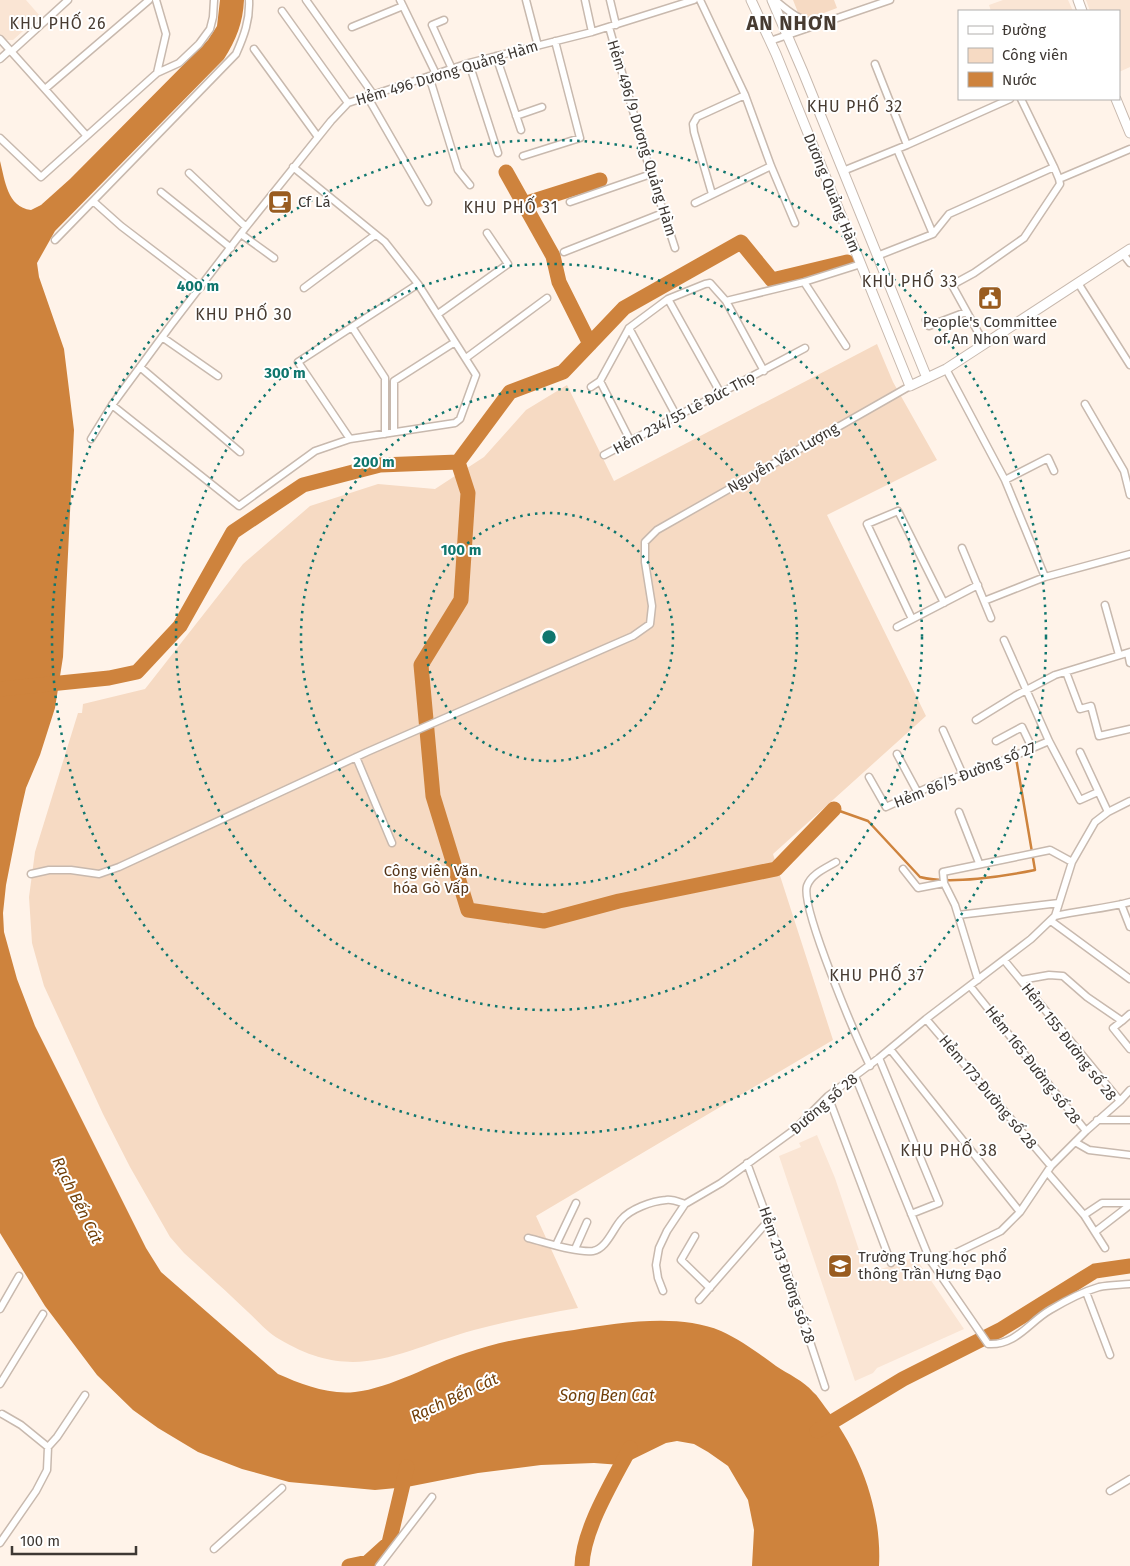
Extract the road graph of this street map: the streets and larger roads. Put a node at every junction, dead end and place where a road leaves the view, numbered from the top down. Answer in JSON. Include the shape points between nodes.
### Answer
{"nodes":[{"id":1,"x":68,"y":0,"type":"edge"},
{"id":2,"x":149,"y":0,"type":"edge"},
{"id":3,"x":156,"y":0,"type":"edge"},
{"id":4,"x":214,"y":0,"type":"edge"},
{"id":5,"x":249,"y":0,"type":"edge"},
{"id":6,"x":306,"y":0,"type":"edge"},
{"id":7,"x":526,"y":0,"type":"edge"},
{"id":8,"x":585,"y":0,"type":"edge"},
{"id":9,"x":610,"y":0,"type":"edge"},
{"id":10,"x":694,"y":0,"type":"edge"},
{"id":11,"x":700,"y":0,"type":"edge"},
{"id":12,"x":751,"y":0,"type":"edge"},
{"id":13,"x":773,"y":0,"type":"edge"},
{"id":14,"x":890,"y":0,"type":"edge"},
{"id":15,"x":402,"y":3,"type":"edge"},
{"id":16,"x":282,"y":11,"type":"dead end"},
{"id":17,"x":444,"y":20,"type":"dead end"},
{"id":18,"x":829,"y":22,"type":"junction"},
{"id":19,"x":612,"y":26,"type":"junction"},
{"id":20,"x":352,"y":27,"type":"dead end"},
{"id":21,"x":592,"y":32,"type":"junction"},
{"id":22,"x":788,"y":36,"type":"junction"},
{"id":23,"x":0,"y":39,"type":"edge"},
{"id":24,"x":555,"y":41,"type":"junction"},
{"id":25,"x":770,"y":42,"type":"junction"},
{"id":26,"x":538,"y":46,"type":"junction"},
{"id":27,"x":254,"y":49,"type":"dead end"},
{"id":28,"x":11,"y":51,"type":"junction"},
{"id":29,"x":496,"y":56,"type":"junction"},
{"id":30,"x":0,"y":59,"type":"edge"},
{"id":31,"x":469,"y":63,"type":"junction"},
{"id":32,"x":875,"y":64,"type":"dead end"},
{"id":33,"x":452,"y":69,"type":"junction"},
{"id":34,"x":157,"y":73,"type":"junction"},
{"id":35,"x":433,"y":75,"type":"junction"},
{"id":36,"x":45,"y":89,"type":"junction"},
{"id":37,"x":370,"y":95,"type":"junction"},
{"id":38,"x":744,"y":95,"type":"junction"},
{"id":39,"x":1008,"y":100,"type":"edge"},
{"id":40,"x":1021,"y":100,"type":"edge"},
{"id":41,"x":1116,"y":100,"type":"edge"},
{"id":42,"x":348,"y":103,"type":"junction"},
{"id":43,"x":542,"y":107,"type":"dead end"},
{"id":44,"x":516,"y":116,"type":"junction"},
{"id":45,"x":521,"y":130,"type":"dead end"},
{"id":46,"x":1130,"y":133,"type":"edge"},
{"id":47,"x":86,"y":135,"type":"junction"},
{"id":48,"x":318,"y":137,"type":"junction"},
{"id":49,"x":0,"y":138,"type":"edge"},
{"id":50,"x":907,"y":145,"type":"junction"},
{"id":51,"x":897,"y":149,"type":"junction"},
{"id":52,"x":1130,"y":149,"type":"edge"},
{"id":53,"x":498,"y":153,"type":"dead end"},
{"id":54,"x":523,"y":156,"type":"dead end"},
{"id":55,"x":771,"y":166,"type":"junction"},
{"id":56,"x":293,"y":167,"type":"junction"},
{"id":57,"x":1054,"y":167,"type":"junction"},
{"id":58,"x":843,"y":172,"type":"junction"},
{"id":59,"x":189,"y":173,"type":"dead end"},
{"id":60,"x":651,"y":174,"type":"junction"},
{"id":61,"x":1060,"y":179,"type":"junction"},
{"id":62,"x":470,"y":185,"type":"dead end"},
{"id":63,"x":161,"y":192,"type":"dead end"},
{"id":64,"x":712,"y":194,"type":"junction"},
{"id":65,"x":93,"y":201,"type":"junction"},
{"id":66,"x":428,"y":202,"type":"dead end"},
{"id":67,"x":570,"y":202,"type":"dead end"},
{"id":68,"x":695,"y":203,"type":"dead end"},
{"id":69,"x":663,"y":213,"type":"junction"},
{"id":70,"x":795,"y":223,"type":"dead end"},
{"id":71,"x":246,"y":227,"type":"junction"},
{"id":72,"x":240,"y":234,"type":"junction"},
{"id":73,"x":487,"y":234,"type":"dead end"},
{"id":74,"x":933,"y":234,"type":"junction"},
{"id":75,"x":376,"y":235,"type":"junction"},
{"id":76,"x":55,"y":240,"type":"dead end"},
{"id":77,"x":231,"y":248,"type":"junction"},
{"id":78,"x":675,"y":248,"type":"dead end"},
{"id":79,"x":1126,"y":251,"type":"edge"},
{"id":80,"x":564,"y":252,"type":"dead end"},
{"id":81,"x":877,"y":256,"type":"junction"},
{"id":82,"x":274,"y":258,"type":"dead end"},
{"id":83,"x":1130,"y":263,"type":"edge"},
{"id":84,"x":861,"y":264,"type":"junction"},
{"id":85,"x":804,"y":282,"type":"junction"},
{"id":86,"x":1078,"y":283,"type":"junction"},
{"id":87,"x":418,"y":284,"type":"junction"},
{"id":88,"x":201,"y":287,"type":"junction"},
{"id":89,"x":304,"y":288,"type":"dead end"},
{"id":90,"x":547,"y":298,"type":"dead end"},
{"id":91,"x":668,"y":299,"type":"junction"},
{"id":92,"x":726,"y":301,"type":"junction"},
{"id":93,"x":966,"y":312,"type":"junction"},
{"id":94,"x":438,"y":314,"type":"junction"},
{"id":95,"x":926,"y":320,"type":"dead end"},
{"id":96,"x":352,"y":327,"type":"junction"},
{"id":97,"x":629,"y":328,"type":"junction"},
{"id":98,"x":162,"y":337,"type":"junction"},
{"id":99,"x":455,"y":342,"type":"junction"},
{"id":100,"x":984,"y":343,"type":"junction"},
{"id":101,"x":846,"y":346,"type":"dead end"},
{"id":102,"x":805,"y":348,"type":"dead end"},
{"id":103,"x":466,"y":358,"type":"junction"},
{"id":104,"x":1130,"y":364,"type":"edge"},
{"id":105,"x":140,"y":367,"type":"junction"},
{"id":106,"x":946,"y":369,"type":"junction"},
{"id":107,"x":764,"y":371,"type":"junction"},
{"id":108,"x":218,"y":376,"type":"dead end"},
{"id":109,"x":385,"y":378,"type":"junction"},
{"id":110,"x":927,"y":378,"type":"junction"},
{"id":111,"x":394,"y":381,"type":"junction"},
{"id":112,"x":600,"y":381,"type":"junction"},
{"id":113,"x":910,"y":386,"type":"junction"},
{"id":114,"x":591,"y":387,"type":"dead end"},
{"id":115,"x":720,"y":394,"type":"junction"},
{"id":116,"x":1085,"y":404,"type":"dead end"},
{"id":117,"x":112,"y":406,"type":"junction"},
{"id":118,"x":677,"y":417,"type":"junction"},
{"id":119,"x":394,"y":432,"type":"junction"},
{"id":120,"x":385,"y":434,"type":"junction"},
{"id":121,"x":92,"y":439,"type":"dead end"},
{"id":122,"x":350,"y":439,"type":"junction"},
{"id":123,"x":631,"y":442,"type":"junction"},
{"id":124,"x":240,"y":452,"type":"dead end"},
{"id":125,"x":604,"y":455,"type":"dead end"},
{"id":126,"x":1054,"y":471,"type":"dead end"},
{"id":127,"x":1005,"y":480,"type":"junction"},
{"id":128,"x":1130,"y":495,"type":"edge"},
{"id":129,"x":962,"y":548,"type":"dead end"},
{"id":130,"x":1130,"y":554,"type":"edge"},
{"id":131,"x":1045,"y":577,"type":"junction"},
{"id":132,"x":978,"y":586,"type":"junction"},
{"id":133,"x":984,"y":601,"type":"junction"},
{"id":134,"x":944,"y":603,"type":"junction"},
{"id":135,"x":1106,"y":604,"type":"dead end"},
{"id":136,"x":991,"y":618,"type":"dead end"},
{"id":137,"x":912,"y":619,"type":"junction"},
{"id":138,"x":897,"y":627,"type":"dead end"},
{"id":139,"x":1004,"y":640,"type":"dead end"},
{"id":140,"x":1129,"y":652,"type":"edge"},
{"id":141,"x":1119,"y":655,"type":"junction"},
{"id":142,"x":1130,"y":663,"type":"edge"},
{"id":143,"x":1066,"y":672,"type":"junction"},
{"id":144,"x":1026,"y":690,"type":"junction"},
{"id":145,"x":976,"y":720,"type":"dead end"},
{"id":146,"x":1130,"y":729,"type":"edge"},
{"id":147,"x":943,"y":730,"type":"dead end"},
{"id":148,"x":996,"y":741,"type":"dead end"},
{"id":149,"x":1049,"y":741,"type":"junction"},
{"id":150,"x":1032,"y":748,"type":"junction"},
{"id":151,"x":1080,"y":752,"type":"dead end"},
{"id":152,"x":897,"y":754,"type":"dead end"},
{"id":153,"x":356,"y":757,"type":"junction"},
{"id":154,"x":963,"y":775,"type":"junction"},
{"id":155,"x":869,"y":776,"type":"dead end"},
{"id":156,"x":1098,"y":792,"type":"junction"},
{"id":157,"x":918,"y":793,"type":"junction"},
{"id":158,"x":1130,"y":801,"type":"edge"},
{"id":159,"x":959,"y":812,"type":"dead end"},
{"id":160,"x":1108,"y":812,"type":"junction"},
{"id":161,"x":392,"y":843,"type":"dead end"},
{"id":162,"x":836,"y":862,"type":"dead end"},
{"id":163,"x":1072,"y":862,"type":"junction"},
{"id":164,"x":978,"y":863,"type":"junction"},
{"id":165,"x":903,"y":869,"type":"dead end"},
{"id":166,"x":31,"y":874,"type":"dead end"},
{"id":167,"x":944,"y":883,"type":"junction"},
{"id":168,"x":1130,"y":902,"type":"edge"},
{"id":169,"x":1059,"y":903,"type":"junction"},
{"id":170,"x":1121,"y":904,"type":"junction"},
{"id":171,"x":958,"y":915,"type":"junction"},
{"id":172,"x":1053,"y":919,"type":"junction"},
{"id":173,"x":1130,"y":927,"type":"edge"},
{"id":174,"x":1004,"y":960,"type":"junction"},
{"id":175,"x":1130,"y":979,"type":"edge"},
{"id":176,"x":978,"y":980,"type":"junction"},
{"id":177,"x":1021,"y":980,"type":"junction"},
{"id":178,"x":970,"y":986,"type":"junction"},
{"id":179,"x":1130,"y":1014,"type":"edge"},
{"id":180,"x":926,"y":1018,"type":"junction"},
{"id":181,"x":1122,"y":1021,"type":"junction"},
{"id":182,"x":890,"y":1049,"type":"junction"},
{"id":183,"x":1130,"y":1049,"type":"edge"},
{"id":184,"x":880,"y":1058,"type":"junction"},
{"id":185,"x":870,"y":1066,"type":"junction"},
{"id":186,"x":855,"y":1076,"type":"junction"},
{"id":187,"x":1130,"y":1090,"type":"edge"},
{"id":188,"x":828,"y":1096,"type":"junction"},
{"id":189,"x":1130,"y":1100,"type":"edge"},
{"id":190,"x":1120,"y":1101,"type":"junction"},
{"id":191,"x":1097,"y":1120,"type":"junction"},
{"id":192,"x":1130,"y":1120,"type":"edge"},
{"id":193,"x":1086,"y":1131,"type":"junction"},
{"id":194,"x":1075,"y":1142,"type":"junction"},
{"id":195,"x":1130,"y":1155,"type":"edge"},
{"id":196,"x":747,"y":1163,"type":"junction"},
{"id":197,"x":1049,"y":1169,"type":"junction"},
{"id":198,"x":576,"y":1203,"type":"dead end"},
{"id":199,"x":685,"y":1204,"type":"junction"},
{"id":200,"x":1130,"y":1204,"type":"edge"},
{"id":201,"x":1020,"y":1212,"type":"junction"},
{"id":202,"x":911,"y":1214,"type":"junction"},
{"id":203,"x":1084,"y":1215,"type":"junction"},
{"id":204,"x":768,"y":1220,"type":"junction"},
{"id":205,"x":588,"y":1222,"type":"dead end"},
{"id":206,"x":1095,"y":1232,"type":"junction"},
{"id":207,"x":695,"y":1236,"type":"dead end"},
{"id":208,"x":528,"y":1238,"type":"dead end"},
{"id":209,"x":556,"y":1245,"type":"junction"},
{"id":210,"x":1105,"y":1248,"type":"dead end"},
{"id":211,"x":575,"y":1249,"type":"junction"},
{"id":212,"x":891,"y":1263,"type":"dead end"},
{"id":213,"x":932,"y":1264,"type":"junction"},
{"id":214,"x":19,"y":1276,"type":"dead end"},
{"id":215,"x":1130,"y":1284,"type":"edge"},
{"id":216,"x":710,"y":1288,"type":"junction"},
{"id":217,"x":663,"y":1291,"type":"dead end"},
{"id":218,"x":1086,"y":1292,"type":"junction"},
{"id":219,"x":699,"y":1300,"type":"dead end"},
{"id":220,"x":0,"y":1309,"type":"edge"},
{"id":221,"x":43,"y":1314,"type":"dead end"},
{"id":222,"x":1110,"y":1355,"type":"dead end"},
{"id":223,"x":0,"y":1384,"type":"edge"},
{"id":224,"x":825,"y":1387,"type":"dead end"},
{"id":225,"x":85,"y":1395,"type":"dead end"},
{"id":226,"x":2,"y":1414,"type":"dead end"},
{"id":227,"x":48,"y":1447,"type":"junction"},
{"id":228,"x":1130,"y":1479,"type":"edge"},
{"id":229,"x":282,"y":1488,"type":"dead end"},
{"id":230,"x":1110,"y":1491,"type":"dead end"},
{"id":231,"x":432,"y":1497,"type":"dead end"},
{"id":232,"x":0,"y":1543,"type":"edge"},
{"id":233,"x":214,"y":1549,"type":"dead end"},
{"id":234,"x":379,"y":1566,"type":"edge"}],
"edges":[{"from":1,"to":28,"type":"street"},
{"from":2,"to":36,"type":"street"},
{"from":3,"to":34,"type":"street","via":[[166,34]]},
{"from":4,"to":34,"type":"street","via":[[210,29],[199,44],[179,63]]},
{"from":5,"to":65,"type":"street","via":[[246,32],[236,54]]},
{"from":6,"to":37,"type":"street"},
{"from":7,"to":26,"type":"street"},
{"from":8,"to":21,"type":"street"},
{"from":9,"to":19,"type":"street","name":"Hẻm 496/9 Dương Quảng Hàm"},
{"from":10,"to":19,"type":"street","name":"Hẻm 496 Dương Quảng Hàm"},
{"from":11,"to":38,"type":"street"},
{"from":12,"to":25,"type":"street","name":"Dương Quảng Hàm"},
{"from":13,"to":18,"type":"street","via":[[804,21]]},
{"from":13,"to":22,"type":"street","name":"Dương Quảng Hàm"},
{"from":14,"to":18,"type":"street"},
{"from":15,"to":20,"type":"street"},
{"from":15,"to":35,"type":"street"},
{"from":16,"to":42,"type":"street"},
{"from":17,"to":33,"type":"street","via":[[432,25]]},
{"from":18,"to":22,"type":"street"},
{"from":19,"to":21,"type":"street","name":"Hẻm 496 Dương Quảng Hàm"},
{"from":19,"to":60,"type":"street","name":"Hẻm 496/9 Dương Quảng Hàm"},
{"from":21,"to":24,"type":"street","name":"Hẻm 496 Dương Quảng Hàm"},
{"from":22,"to":25,"type":"street"},
{"from":22,"to":58,"type":"street","name":"Dương Quảng Hàm"},
{"from":23,"to":28,"type":"street"},
{"from":24,"to":26,"type":"street","name":"Hẻm 496 Dương Quảng Hàm"},
{"from":24,"to":54,"type":"street","via":[[580,138]]},
{"from":25,"to":84,"type":"street","name":"Dương Quảng Hàm"},
{"from":26,"to":29,"type":"street","name":"Hẻm 496 Dương Quảng Hàm"},
{"from":27,"to":48,"type":"street"},
{"from":28,"to":30,"type":"street"},
{"from":28,"to":36,"type":"street"},
{"from":29,"to":31,"type":"street","name":"Hẻm 496 Dương Quảng Hàm"},
{"from":29,"to":44,"type":"street"},
{"from":31,"to":33,"type":"street","name":"Hẻm 496 Dương Quảng Hàm"},
{"from":31,"to":53,"type":"street"},
{"from":32,"to":50,"type":"street"},
{"from":33,"to":35,"type":"street","name":"Hẻm 496 Dương Quảng Hàm"},
{"from":34,"to":47,"type":"street"},
{"from":35,"to":37,"type":"street","name":"Hẻm 496 Dương Quảng Hàm"},
{"from":35,"to":62,"type":"street","via":[[458,170]]},
{"from":36,"to":47,"type":"street"},
{"from":37,"to":42,"type":"street","name":"Hẻm 496 Dương Quảng Hàm"},
{"from":37,"to":66,"type":"street"},
{"from":38,"to":55,"type":"street"},
{"from":38,"to":64,"type":"street","via":[[697,117],[693,124]]},
{"from":39,"to":50,"type":"street"},
{"from":40,"to":57,"type":"street"},
{"from":41,"to":46,"type":"street"},
{"from":42,"to":48,"type":"street","name":"Hẻm 496 Dương Quảng Hàm"},
{"from":43,"to":44,"type":"street"},
{"from":44,"to":45,"type":"street"},
{"from":47,"to":49,"type":"street","via":[[41,177]]},
{"from":48,"to":56,"type":"street","name":"Hẻm 496 Dương Quảng Hàm"},
{"from":50,"to":51,"type":"street"},
{"from":51,"to":58,"type":"street"},
{"from":51,"to":74,"type":"street"},
{"from":52,"to":61,"type":"street"},
{"from":55,"to":64,"type":"street"},
{"from":55,"to":70,"type":"street"},
{"from":56,"to":71,"type":"street","name":"Hẻm 496 Dương Quảng Hàm"},
{"from":56,"to":75,"type":"street"},
{"from":57,"to":61,"type":"street"},
{"from":57,"to":74,"type":"street","via":[[949,214]]},
{"from":58,"to":81,"type":"street","name":"Dương Quảng Hàm"},
{"from":59,"to":71,"type":"street"},
{"from":60,"to":67,"type":"street"},
{"from":60,"to":69,"type":"street","name":"Hẻm 496/9 Dương Quảng Hàm"},
{"from":61,"to":93,"type":"street","via":[[1060,184],[1024,238],[952,285]]},
{"from":63,"to":77,"type":"street"},
{"from":64,"to":68,"type":"street"},
{"from":65,"to":76,"type":"street"},
{"from":65,"to":88,"type":"street"},
{"from":69,"to":78,"type":"street","name":"Hẻm 496/9 Dương Quảng Hàm"},
{"from":69,"to":80,"type":"street"},
{"from":71,"to":72,"type":"street","name":"Hẻm 496 Dương Quảng Hàm"},
{"from":72,"to":77,"type":"street","name":"Hẻm 496 Dương Quảng Hàm"},
{"from":72,"to":82,"type":"street"},
{"from":73,"to":94,"type":"street","via":[[508,264]]},
{"from":74,"to":81,"type":"street"},
{"from":75,"to":87,"type":"street"},
{"from":75,"to":89,"type":"street"},
{"from":77,"to":88,"type":"street","name":"Hẻm 496 Dương Quảng Hàm"},
{"from":79,"to":83,"type":"street"},
{"from":79,"to":86,"type":"street","name":"Nguyễn Văn Lượng"},
{"from":81,"to":110,"type":"street","name":"Dương Quảng Hàm"},
{"from":84,"to":85,"type":"street"},
{"from":84,"to":113,"type":"street","name":"Dương Quảng Hàm"},
{"from":85,"to":92,"type":"street"},
{"from":85,"to":101,"type":"street"},
{"from":86,"to":100,"type":"street","name":"Nguyễn Văn Lượng"},
{"from":86,"to":104,"type":"street"},
{"from":87,"to":94,"type":"street"},
{"from":87,"to":96,"type":"street"},
{"from":88,"to":98,"type":"street","name":"Hẻm 496 Dương Quảng Hàm"},
{"from":90,"to":103,"type":"street"},
{"from":91,"to":92,"type":"street","name":"Hẻm 234/55 Lê Đức Thọ","via":[[710,283]]},
{"from":91,"to":97,"type":"street"},
{"from":91,"to":115,"type":"street"},
{"from":92,"to":107,"type":"street","name":"Hẻm 234/55 Lê Đức Thọ"},
{"from":93,"to":95,"type":"street","via":[[928,326]]},
{"from":93,"to":100,"type":"street"},
{"from":94,"to":99,"type":"street"},
{"from":96,"to":109,"type":"street"},
{"from":96,"to":122,"type":"street","via":[[298,362]]},
{"from":97,"to":112,"type":"street"},
{"from":97,"to":118,"type":"street"},
{"from":98,"to":105,"type":"street","name":"Hẻm 496 Dương Quảng Hàm"},
{"from":98,"to":108,"type":"street"},
{"from":99,"to":103,"type":"street"},
{"from":99,"to":111,"type":"street"},
{"from":100,"to":106,"type":"street","name":"Nguyễn Văn Lượng"},
{"from":102,"to":107,"type":"street","name":"Hẻm 234/55 Lê Đức Thọ"},
{"from":103,"to":119,"type":"street","via":[[476,375],[460,419]]},
{"from":105,"to":117,"type":"street","name":"Hẻm 496 Dương Quảng Hàm"},
{"from":105,"to":124,"type":"street"},
{"from":106,"to":110,"type":"street","name":"Nguyễn Văn Lượng"},
{"from":106,"to":127,"type":"street"},
{"from":107,"to":115,"type":"street","name":"Hẻm 234/55 Lê Đức Thọ"},
{"from":109,"to":111,"type":"street"},
{"from":109,"to":120,"type":"street"},
{"from":110,"to":113,"type":"street","name":"Nguyễn Văn Lượng"},
{"from":111,"to":119,"type":"street"},
{"from":112,"to":114,"type":"street"},
{"from":112,"to":123,"type":"street"},
{"from":113,"to":153,"type":"street","name":"Nguyễn Văn Lượng","via":[[657,530],[645,542],[652,606],[650,624],[633,636]]},
{"from":115,"to":118,"type":"street","name":"Hẻm 234/55 Lê Đức Thọ"},
{"from":116,"to":128,"type":"street","via":[[1124,472]]},
{"from":117,"to":121,"type":"street","name":"Hẻm 496 Dương Quảng Hàm"},
{"from":117,"to":122,"type":"street","via":[[236,504],[242,505],[315,451]]},
{"from":118,"to":123,"type":"street","name":"Hẻm 234/55 Lê Đức Thọ"},
{"from":119,"to":120,"type":"street"},
{"from":120,"to":122,"type":"street"},
{"from":123,"to":125,"type":"street","name":"Hẻm 234/55 Lê Đức Thọ"},
{"from":126,"to":127,"type":"street","via":[[1048,458]]},
{"from":127,"to":131,"type":"street"},
{"from":129,"to":132,"type":"street"},
{"from":130,"to":131,"type":"street"},
{"from":131,"to":133,"type":"street"},
{"from":132,"to":133,"type":"street"},
{"from":132,"to":134,"type":"street"},
{"from":133,"to":136,"type":"street"},
{"from":134,"to":137,"type":"street"},
{"from":134,"to":137,"type":"street","via":[[898,511],[868,524]]},
{"from":135,"to":141,"type":"street"},
{"from":137,"to":138,"type":"street"},
{"from":139,"to":144,"type":"street"},
{"from":140,"to":141,"type":"street"},
{"from":140,"to":142,"type":"street"},
{"from":141,"to":143,"type":"street"},
{"from":143,"to":144,"type":"street"},
{"from":143,"to":146,"type":"street","via":[[1080,709],[1091,706],[1100,736]]},
{"from":144,"to":145,"type":"street"},
{"from":144,"to":149,"type":"street"},
{"from":147,"to":154,"type":"street"},
{"from":148,"to":150,"type":"street","via":[[1022,727]]},
{"from":149,"to":150,"type":"street","name":"Hẻm 86/5 Đường số 27"},
{"from":149,"to":156,"type":"street","via":[[1080,800]]},
{"from":150,"to":154,"type":"street","name":"Hẻm 86/5 Đường số 27"},
{"from":151,"to":156,"type":"street"},
{"from":152,"to":157,"type":"street"},
{"from":153,"to":161,"type":"street"},
{"from":153,"to":166,"type":"street","via":[[119,867],[99,874],[71,870]]},
{"from":154,"to":157,"type":"street","name":"Hẻm 86/5 Đường số 27"},
{"from":155,"to":157,"type":"street","name":"Hẻm 86/5 Đường số 27","via":[[886,807]]},
{"from":156,"to":160,"type":"street"},
{"from":158,"to":160,"type":"street"},
{"from":159,"to":164,"type":"street"},
{"from":160,"to":163,"type":"street","via":[[1095,822]]},
{"from":162,"to":185,"type":"street","via":[[811,878],[806,888],[808,905],[833,980]]},
{"from":163,"to":164,"type":"street","via":[[1050,850]]},
{"from":163,"to":169,"type":"street"},
{"from":164,"to":167,"type":"street","via":[[943,872]]},
{"from":165,"to":167,"type":"street","via":[[918,888]]},
{"from":167,"to":171,"type":"street"},
{"from":168,"to":170,"type":"street"},
{"from":169,"to":171,"type":"street"},
{"from":169,"to":172,"type":"street"},
{"from":170,"to":172,"type":"street","via":[[1077,910]]},
{"from":170,"to":173,"type":"street"},
{"from":171,"to":176,"type":"street"},
{"from":172,"to":174,"type":"street","name":"Đường số 28"},
{"from":172,"to":175,"type":"street"},
{"from":174,"to":176,"type":"street","name":"Đường số 28"},
{"from":174,"to":177,"type":"street","name":"Hẻm 155 Đường số 28"},
{"from":176,"to":178,"type":"street","name":"Đường số 28"},
{"from":177,"to":181,"type":"street","via":[[1063,976]]},
{"from":177,"to":190,"type":"street","name":"Hẻm 155 Đường số 28"},
{"from":178,"to":180,"type":"street","name":"Đường số 28"},
{"from":178,"to":193,"type":"street","name":"Hẻm 165 Đường số 28"},
{"from":179,"to":181,"type":"street"},
{"from":180,"to":182,"type":"street","name":"Đường số 28"},
{"from":180,"to":197,"type":"street","name":"Hẻm 173 Đường số 28"},
{"from":181,"to":183,"type":"street","via":[[1113,1028]]},
{"from":182,"to":184,"type":"street","name":"Đường số 28"},
{"from":182,"to":201,"type":"street"},
{"from":184,"to":185,"type":"street","name":"Đường số 28"},
{"from":184,"to":202,"type":"street","via":[[939,1203]]},
{"from":185,"to":186,"type":"street","name":"Đường số 28"},
{"from":186,"to":188,"type":"street","name":"Đường số 28"},
{"from":186,"to":202,"type":"street"},
{"from":187,"to":190,"type":"street"},
{"from":188,"to":196,"type":"street","name":"Đường số 28","via":[[794,1130]]},
{"from":188,"to":212,"type":"street"},
{"from":189,"to":190,"type":"street"},
{"from":190,"to":191,"type":"street","name":"Hẻm 155 Đường số 28"},
{"from":191,"to":192,"type":"street"},
{"from":191,"to":193,"type":"street","name":"Hẻm 165 Đường số 28"},
{"from":193,"to":194,"type":"street"},
{"from":194,"to":195,"type":"street","via":[[1089,1150]]},
{"from":194,"to":197,"type":"street"},
{"from":196,"to":199,"type":"street","name":"Đường số 28"},
{"from":196,"to":204,"type":"street","name":"Hẻm 213 Đường số 28"},
{"from":197,"to":201,"type":"street"},
{"from":197,"to":203,"type":"street","name":"Hẻm 173 Đường số 28"},
{"from":198,"to":209,"type":"street"},
{"from":199,"to":211,"type":"street","via":[[667,1200],[648,1204],[622,1218],[602,1246],[593,1251]]},
{"from":199,"to":217,"type":"street","name":"Đường số 28","via":[[667,1230],[660,1248],[656,1265]]},
{"from":200,"to":203,"type":"street","via":[[1102,1203]]},
{"from":200,"to":206,"type":"street"},
{"from":201,"to":213,"type":"street","via":[[1001,1231]]},
{"from":202,"to":213,"type":"street"},
{"from":203,"to":206,"type":"street","name":"Hẻm 173 Đường số 28"},
{"from":204,"to":216,"type":"street"},
{"from":204,"to":224,"type":"street","name":"Hẻm 213 Đường số 28"},
{"from":205,"to":211,"type":"street"},
{"from":206,"to":210,"type":"street","name":"Hẻm 173 Đường số 28"},
{"from":207,"to":216,"type":"street","via":[[681,1260]]},
{"from":208,"to":209,"type":"street"},
{"from":209,"to":211,"type":"street"},
{"from":213,"to":218,"type":"street","via":[[988,1344],[999,1345],[1022,1333],[1048,1311]]},
{"from":214,"to":220,"type":"street"},
{"from":215,"to":218,"type":"street"},
{"from":216,"to":219,"type":"street"},
{"from":218,"to":222,"type":"street"},
{"from":221,"to":223,"type":"street"},
{"from":225,"to":227,"type":"street"},
{"from":226,"to":227,"type":"street","via":[[22,1425]]},
{"from":227,"to":232,"type":"street","via":[[47,1470]]},
{"from":228,"to":230,"type":"street"},
{"from":229,"to":233,"type":"street"},
{"from":231,"to":234,"type":"street"}]}
